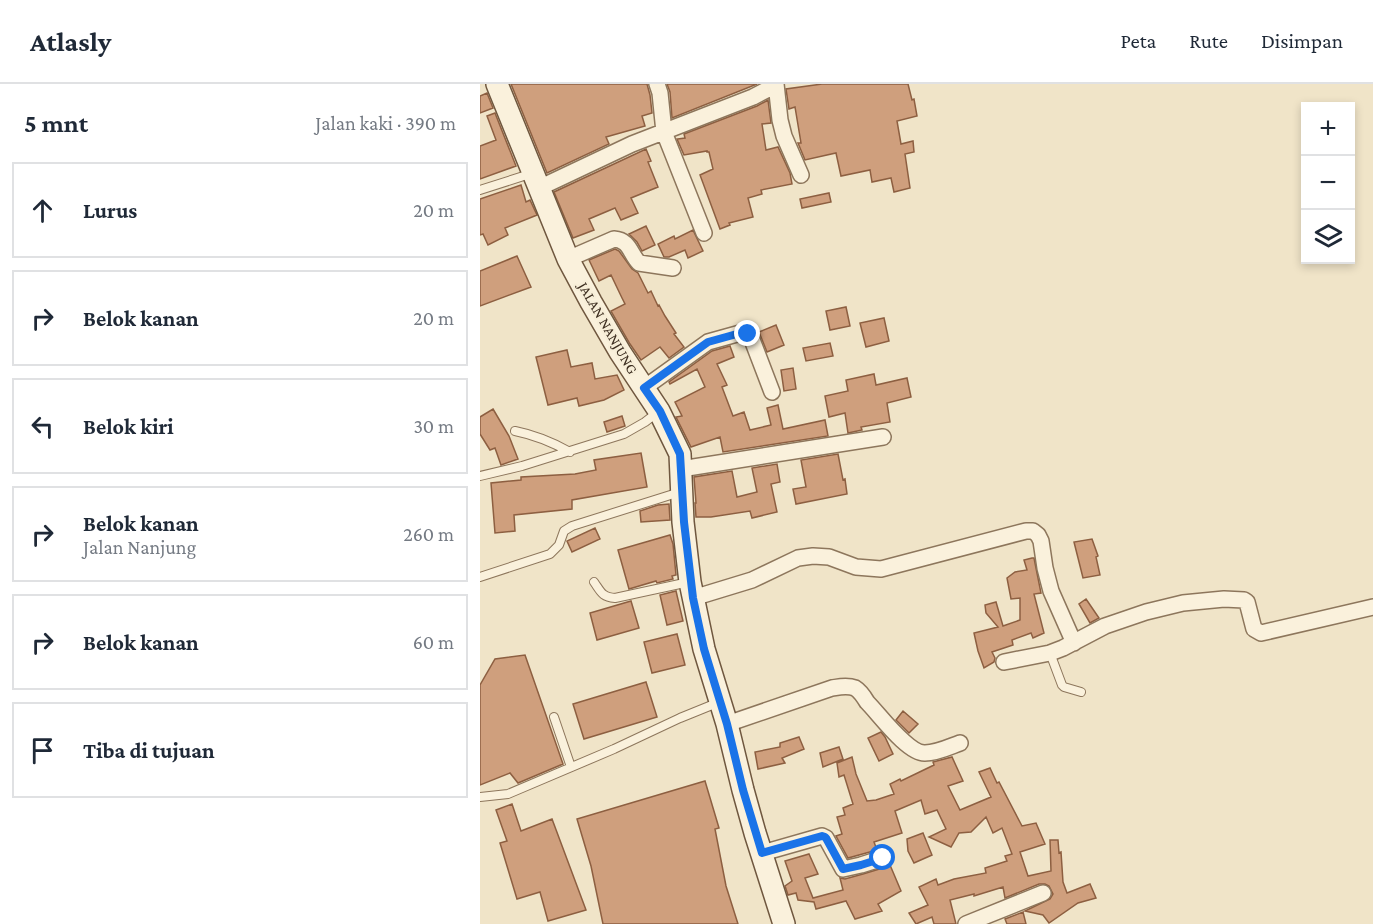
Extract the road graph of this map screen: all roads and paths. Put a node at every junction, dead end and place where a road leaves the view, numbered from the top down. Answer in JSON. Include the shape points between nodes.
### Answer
{"nodes":[{"id":1,"x":497,"y":84,"type":"edge"},
{"id":2,"x":657,"y":84,"type":"edge"},
{"id":3,"x":775,"y":84,"type":"edge"},
{"id":4,"x":751,"y":91,"type":"edge"},
{"id":5,"x":664,"y":132,"type":"junction"},
{"id":6,"x":801,"y":175,"type":"dead end"},
{"id":7,"x":536,"y":180,"type":"junction"},
{"id":8,"x":480,"y":190,"type":"edge"},
{"id":9,"x":704,"y":233,"type":"dead end"},
{"id":10,"x":568,"y":259,"type":"junction"},
{"id":11,"x":673,"y":268,"type":"dead end"},
{"id":12,"x":644,"y":388,"type":"junction"},
{"id":13,"x":772,"y":392,"type":"dead end"},
{"id":14,"x":660,"y":411,"type":"junction"},
{"id":15,"x":515,"y":431,"type":"dead end"},
{"id":16,"x":883,"y":437,"type":"dead end"},
{"id":17,"x":570,"y":452,"type":"junction"},
{"id":18,"x":681,"y":469,"type":"junction"},
{"id":19,"x":480,"y":476,"type":"edge"},
{"id":20,"x":682,"y":492,"type":"junction"},
{"id":21,"x":480,"y":577,"type":"edge"},
{"id":22,"x":594,"y":582,"type":"dead end"},
{"id":23,"x":692,"y":590,"type":"junction"},
{"id":24,"x":1373,"y":607,"type":"edge"},
{"id":25,"x":1074,"y":643,"type":"junction"},
{"id":26,"x":1050,"y":653,"type":"junction"},
{"id":27,"x":1004,"y":662,"type":"dead end"},
{"id":28,"x":1082,"y":692,"type":"dead end"},
{"id":29,"x":720,"y":702,"type":"junction"},
{"id":30,"x":554,"y":717,"type":"dead end"},
{"id":31,"x":727,"y":724,"type":"junction"},
{"id":32,"x":960,"y":743,"type":"dead end"},
{"id":33,"x":571,"y":767,"type":"junction"},
{"id":34,"x":480,"y":797,"type":"edge"},
{"id":35,"x":762,"y":853,"type":"junction"},
{"id":36,"x":883,"y":858,"type":"dead end"},
{"id":37,"x":1043,"y":893,"type":"dead end"},
{"id":38,"x":784,"y":924,"type":"edge"},
{"id":39,"x":966,"y":924,"type":"edge"}],
"edges":[{"from":1,"to":7,"type":"main road","name":"JALAN NANJUNG"},
{"from":2,"to":5,"type":"street"},
{"from":3,"to":4,"type":"street"},
{"from":3,"to":6,"type":"street","via":[[784,136]]},
{"from":4,"to":5,"type":"street"},
{"from":5,"to":7,"type":"street"},
{"from":5,"to":9,"type":"street"},
{"from":7,"to":8,"type":"lane"},
{"from":7,"to":10,"type":"main road","name":"JALAN NANJUNG"},
{"from":10,"to":11,"type":"street","via":[[619,239],[628,245],[639,263]]},
{"from":10,"to":12,"type":"main road","name":"JALAN NANJUNG"},
{"from":12,"to":13,"type":"street","via":[[708,342],[744,332],[751,337]]},
{"from":12,"to":14,"type":"main road","name":"JALAN NANJUNG"},
{"from":14,"to":17,"type":"lane","via":[[624,434]]},
{"from":14,"to":18,"type":"main road","name":"JALAN NANJUNG","via":[[680,454]]},
{"from":15,"to":17,"type":"lane"},
{"from":16,"to":18,"type":"street"},
{"from":17,"to":19,"type":"lane"},
{"from":18,"to":20,"type":"main road","name":"JALAN NANJUNG"},
{"from":20,"to":21,"type":"lane","via":[[572,526],[564,531],[559,545],[550,554]]},
{"from":20,"to":23,"type":"main road","name":"JALAN NANJUNG"},
{"from":22,"to":23,"type":"lane","via":[[603,594],[615,598]]},
{"from":23,"to":25,"type":"street","via":[[752,580],[798,558],[829,557],[856,567],[881,569],[1033,531],[1041,541],[1051,591]]},
{"from":23,"to":29,"type":"main road","name":"JALAN NANJUNG"},
{"from":24,"to":25,"type":"street","via":[[1261,633],[1254,629],[1245,600],[1183,603],[1105,626]]},
{"from":25,"to":26,"type":"street"},
{"from":26,"to":27,"type":"street"},
{"from":26,"to":28,"type":"lane","via":[[1062,685]]},
{"from":29,"to":31,"type":"main road","name":"JALAN NANJUNG"},
{"from":29,"to":33,"type":"lane"},
{"from":30,"to":33,"type":"lane"},
{"from":31,"to":32,"type":"street","via":[[846,686],[857,690],[916,752],[934,752]]},
{"from":31,"to":35,"type":"main road","name":"JALAN NANJUNG"},
{"from":33,"to":34,"type":"lane","via":[[508,794]]},
{"from":35,"to":36,"type":"street","via":[[822,836],[843,869]]},
{"from":35,"to":38,"type":"main road","name":"JALAN NANJUNG"},
{"from":37,"to":39,"type":"street"}]}
